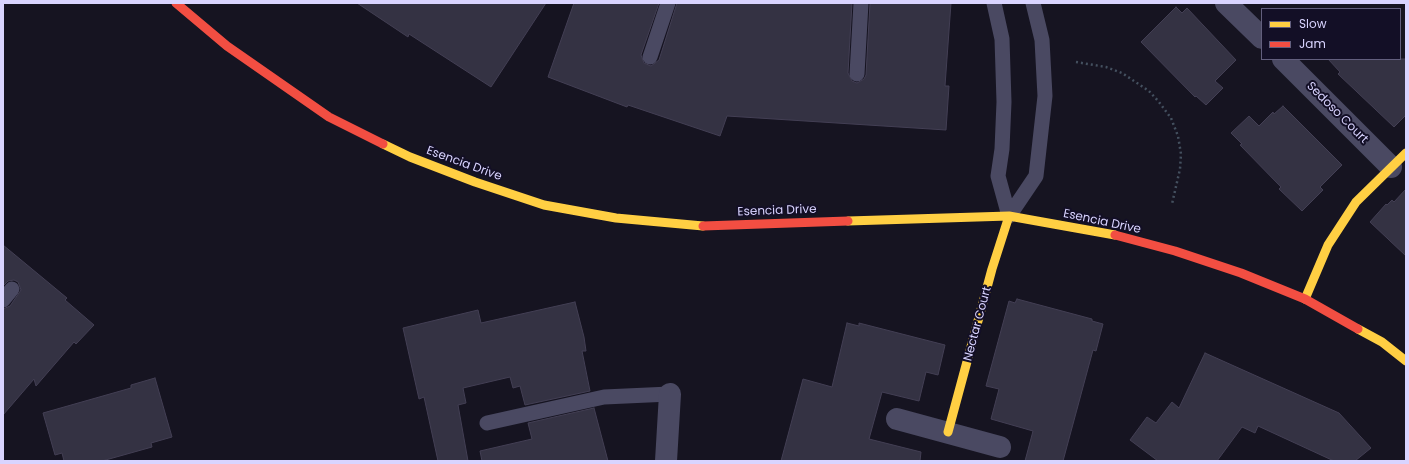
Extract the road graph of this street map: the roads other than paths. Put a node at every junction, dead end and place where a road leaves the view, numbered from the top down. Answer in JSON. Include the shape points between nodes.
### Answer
{"nodes":[{"id":1,"x":176,"y":3,"type":"edge"},
{"id":2,"x":668,"y":3,"type":"edge"},
{"id":3,"x":861,"y":3,"type":"edge"},
{"id":4,"x":994,"y":3,"type":"edge"},
{"id":5,"x":1033,"y":3,"type":"edge"},
{"id":6,"x":1226,"y":3,"type":"edge"},
{"id":7,"x":1261,"y":37,"type":"edge"},
{"id":8,"x":650,"y":57,"type":"dead end"},
{"id":9,"x":1284,"y":60,"type":"edge"},
{"id":10,"x":857,"y":74,"type":"dead end"},
{"id":11,"x":1399,"y":160,"type":"edge"},
{"id":12,"x":1009,"y":216,"type":"junction"},
{"id":13,"x":1305,"y":299,"type":"junction"},
{"id":14,"x":1406,"y":361,"type":"edge"},
{"id":15,"x":670,"y":394,"type":"joint"},
{"id":16,"x":897,"y":419,"type":"dead end"},
{"id":17,"x":487,"y":422,"type":"dead end"},
{"id":18,"x":948,"y":432,"type":"junction"},
{"id":19,"x":1000,"y":447,"type":"dead end"},
{"id":20,"x":666,"y":461,"type":"edge"}],
"edges":[{"from":1,"to":12,"type":"street","name":"Esencia Drive","via":[[227,46],[329,117],[410,157],[544,205],[616,218],[703,226]]},
{"from":2,"to":8,"type":"lane"},
{"from":3,"to":10,"type":"lane"},
{"from":4,"to":12,"type":"lane","via":[[1002,39],[1004,102],[998,176]]},
{"from":5,"to":12,"type":"lane","via":[[1042,40],[1045,96],[1036,176]]},
{"from":6,"to":7,"type":"street"},
{"from":9,"to":11,"type":"street","name":"Sedoso Court"},
{"from":11,"to":13,"type":"street","name":"Sedoso Court","via":[[1356,202],[1328,244]]},
{"from":12,"to":13,"type":"street","name":"Esencia Drive","via":[[1103,232],[1175,251],[1241,273]]},
{"from":12,"to":18,"type":"street","name":"Nectar Court"},
{"from":13,"to":14,"type":"street","name":"Esencia Drive","via":[[1382,342]]},
{"from":15,"to":17,"type":"lane","via":[[604,397]]},
{"from":15,"to":20,"type":"street"},
{"from":16,"to":18,"type":"street"},
{"from":18,"to":19,"type":"street"}]}
